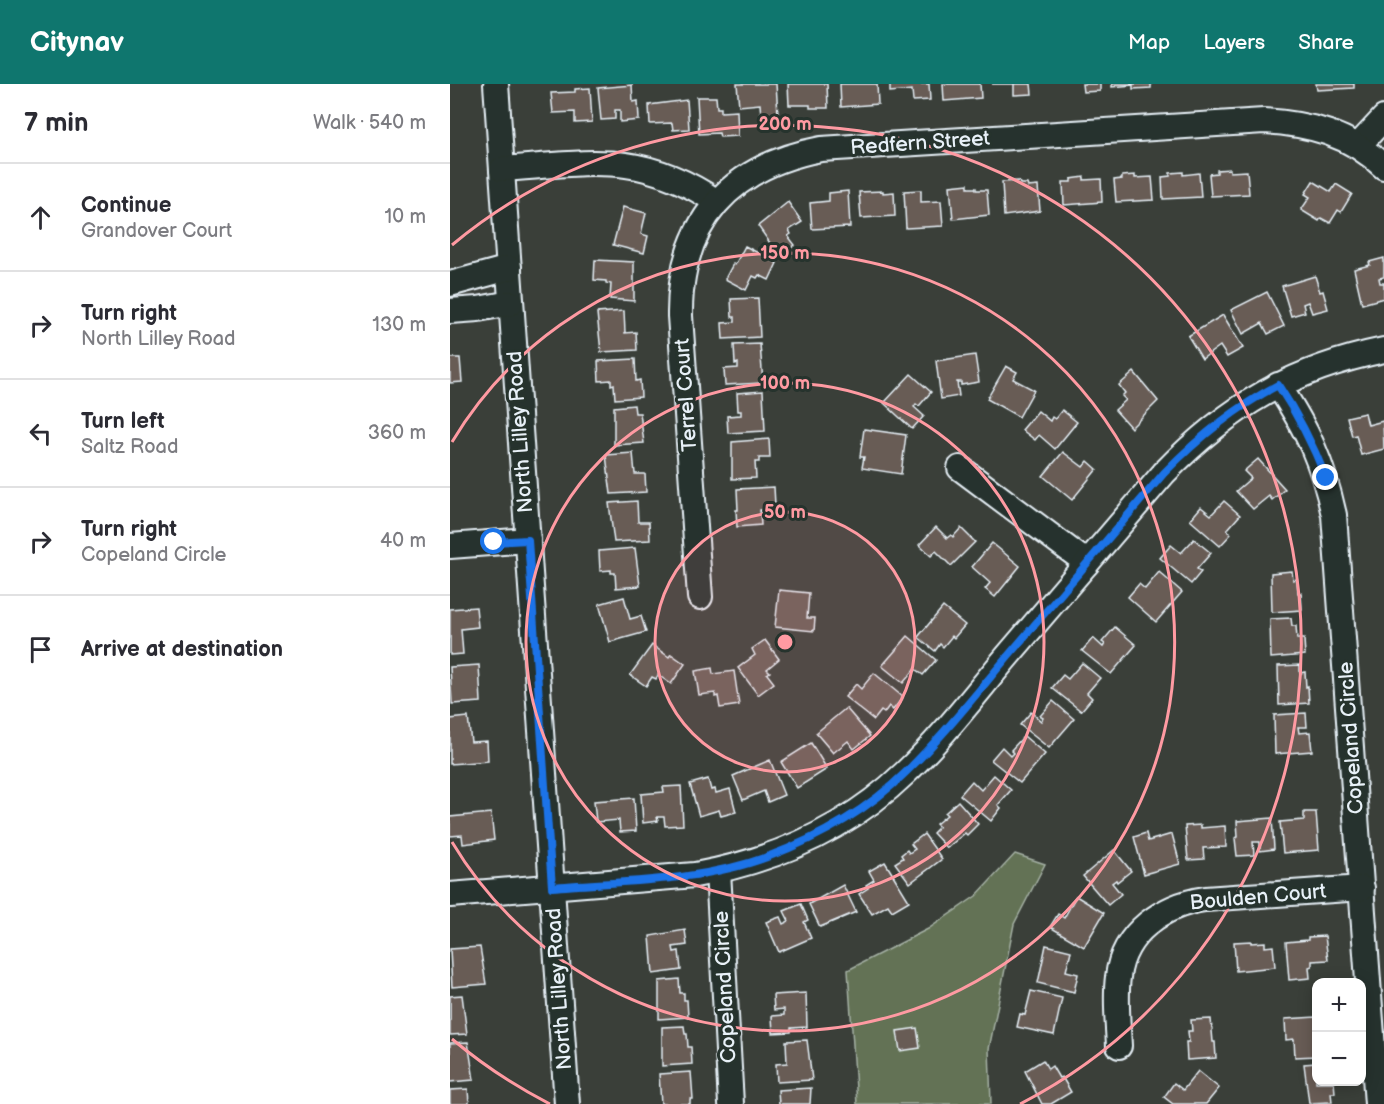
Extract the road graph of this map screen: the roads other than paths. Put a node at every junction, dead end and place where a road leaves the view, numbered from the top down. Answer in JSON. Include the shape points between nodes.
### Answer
{"nodes":[{"id":1,"x":496,"y":84,"type":"edge"},
{"id":2,"x":1384,"y":118,"type":"edge"},
{"id":3,"x":1358,"y":146,"type":"junction"},
{"id":4,"x":1384,"y":167,"type":"edge"},
{"id":5,"x":502,"y":169,"type":"junction"},
{"id":6,"x":717,"y":202,"type":"junction"},
{"id":7,"x":509,"y":268,"type":"junction"},
{"id":8,"x":450,"y":284,"type":"edge"},
{"id":9,"x":511,"y":303,"type":"junction"},
{"id":10,"x":450,"y":311,"type":"edge"},
{"id":11,"x":1384,"y":350,"type":"edge"},
{"id":12,"x":1278,"y":385,"type":"junction"},
{"id":13,"x":960,"y":468,"type":"dead end"},
{"id":14,"x":528,"y":540,"type":"junction"},
{"id":15,"x":450,"y":546,"type":"edge"},
{"id":16,"x":1087,"y":563,"type":"junction"},
{"id":17,"x":700,"y":597,"type":"dead end"},
{"id":18,"x":718,"y":871,"type":"junction"},
{"id":19,"x":552,"y":887,"type":"junction"},
{"id":20,"x":1362,"y":888,"type":"junction"},
{"id":21,"x":450,"y":895,"type":"edge"},
{"id":22,"x":1119,"y":1046,"type":"dead end"},
{"id":23,"x":567,"y":1104,"type":"edge"},
{"id":24,"x":731,"y":1104,"type":"edge"},
{"id":25,"x":1377,"y":1104,"type":"edge"}],
"edges":[{"from":1,"to":5,"type":"street","name":"North Lilley Road"},
{"from":2,"to":3,"type":"street"},
{"from":3,"to":4,"type":"street","name":"Redfern Street"},
{"from":3,"to":6,"type":"street","name":"Redfern Street","via":[[1310,126],[1264,121],[821,149],[792,154],[765,165]]},
{"from":5,"to":6,"type":"street","via":[[627,164],[675,177]]},
{"from":5,"to":7,"type":"street","name":"North Lilley Road"},
{"from":6,"to":17,"type":"street","name":"Terrel Court","via":[[692,243],[680,293]]},
{"from":7,"to":8,"type":"street"},
{"from":7,"to":9,"type":"street","name":"North Lilley Road"},
{"from":9,"to":10,"type":"street"},
{"from":9,"to":14,"type":"street","name":"North Lilley Road"},
{"from":11,"to":12,"type":"street","via":[[1321,367]]},
{"from":12,"to":16,"type":"street","via":[[1233,412],[1189,447]]},
{"from":12,"to":20,"type":"street","name":"Copeland Circle","via":[[1315,450],[1334,515]]},
{"from":13,"to":16,"type":"street"},
{"from":14,"to":15,"type":"street"},
{"from":14,"to":19,"type":"street","name":"North Lilley Road"},
{"from":16,"to":18,"type":"street","via":[[930,748],[885,791],[808,840]]},
{"from":18,"to":19,"type":"street"},
{"from":18,"to":24,"type":"street","name":"Copeland Circle"},
{"from":19,"to":21,"type":"street"},
{"from":19,"to":23,"type":"street","name":"North Lilley Road"},
{"from":20,"to":22,"type":"street","name":"Boulden Court","via":[[1205,898],[1161,912],[1133,940],[1121,964]]},
{"from":20,"to":25,"type":"street","name":"Copeland Circle"}]}
